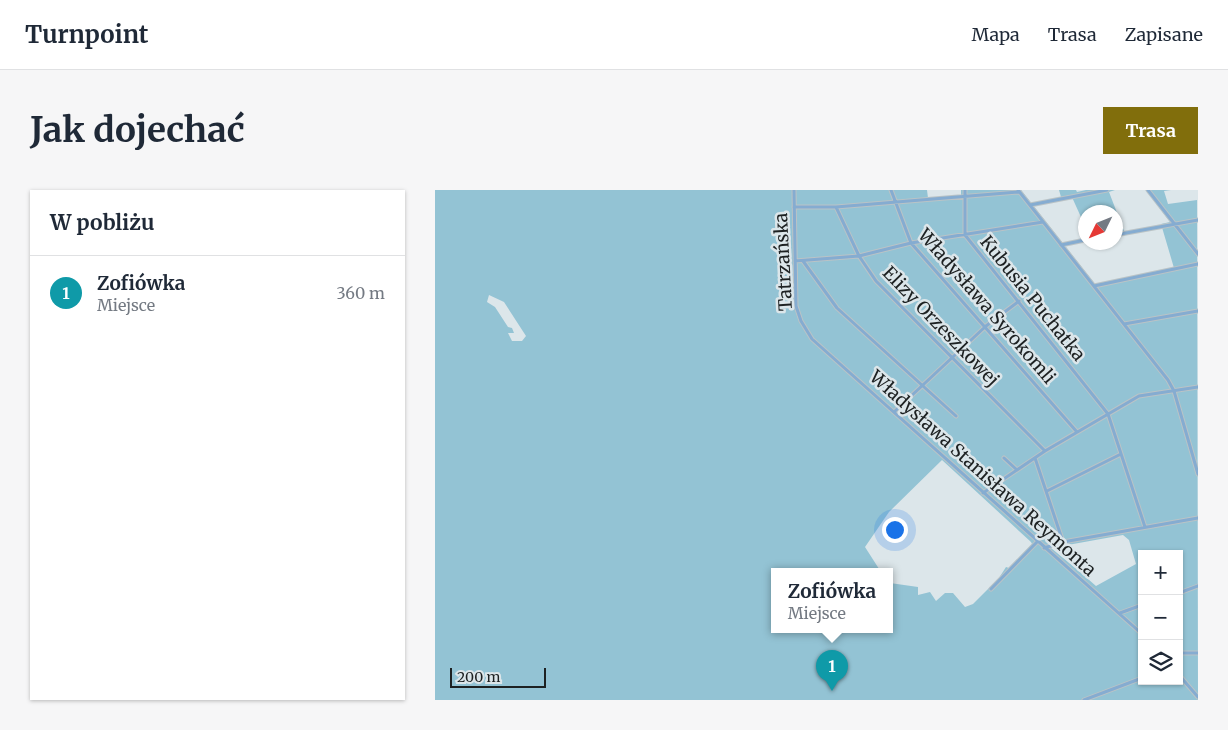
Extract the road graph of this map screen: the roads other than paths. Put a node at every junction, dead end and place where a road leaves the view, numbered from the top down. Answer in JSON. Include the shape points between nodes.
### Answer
{"nodes":[{"id":1,"x":794,"y":190,"type":"edge"},
{"id":2,"x":891,"y":190,"type":"edge"},
{"id":3,"x":965,"y":190,"type":"edge"},
{"id":4,"x":1107,"y":190,"type":"edge"},
{"id":5,"x":1148,"y":190,"type":"edge"},
{"id":6,"x":1019,"y":191,"type":"edge"},
{"id":7,"x":965,"y":196,"type":"junction"},
{"id":8,"x":894,"y":203,"type":"junction"},
{"id":9,"x":1030,"y":205,"type":"junction"},
{"id":10,"x":794,"y":207,"type":"junction"},
{"id":11,"x":836,"y":207,"type":"junction"},
{"id":12,"x":1198,"y":220,"type":"edge"},
{"id":13,"x":1043,"y":222,"type":"junction"},
{"id":14,"x":1174,"y":224,"type":"junction"},
{"id":15,"x":1123,"y":233,"type":"edge"},
{"id":16,"x":965,"y":235,"type":"junction"},
{"id":17,"x":1078,"y":241,"type":"edge"},
{"id":18,"x":911,"y":243,"type":"junction"},
{"id":19,"x":1061,"y":245,"type":"junction"},
{"id":20,"x":1198,"y":254,"type":"edge"},
{"id":21,"x":859,"y":256,"type":"junction"},
{"id":22,"x":803,"y":260,"type":"junction"},
{"id":23,"x":795,"y":261,"type":"junction"},
{"id":24,"x":1198,"y":264,"type":"edge"},
{"id":25,"x":1094,"y":286,"type":"junction"},
{"id":26,"x":1019,"y":301,"type":"junction"},
{"id":27,"x":1198,"y":312,"type":"edge"},
{"id":28,"x":1124,"y":324,"type":"junction"},
{"id":29,"x":986,"y":326,"type":"junction"},
{"id":30,"x":806,"y":331,"type":"joint"},
{"id":31,"x":952,"y":356,"type":"junction"},
{"id":32,"x":921,"y":384,"type":"junction"},
{"id":33,"x":1198,"y":387,"type":"edge"},
{"id":34,"x":1174,"y":391,"type":"junction"},
{"id":35,"x":894,"y":412,"type":"junction"},
{"id":36,"x":1108,"y":414,"type":"junction"},
{"id":37,"x":956,"y":416,"type":"dead end"},
{"id":38,"x":1077,"y":432,"type":"junction"},
{"id":39,"x":1045,"y":451,"type":"junction"},
{"id":40,"x":1121,"y":454,"type":"junction"},
{"id":41,"x":1004,"y":458,"type":"dead end"},
{"id":42,"x":1035,"y":458,"type":"junction"},
{"id":43,"x":1017,"y":470,"type":"junction"},
{"id":44,"x":1198,"y":474,"type":"edge"},
{"id":45,"x":1047,"y":491,"type":"junction"},
{"id":46,"x":983,"y":493,"type":"junction"},
{"id":47,"x":1198,"y":518,"type":"edge"},
{"id":48,"x":1145,"y":527,"type":"junction"},
{"id":49,"x":1037,"y":542,"type":"junction"},
{"id":50,"x":1063,"y":542,"type":"junction"},
{"id":51,"x":1044,"y":548,"type":"junction"},
{"id":52,"x":1198,"y":586,"type":"edge"},
{"id":53,"x":991,"y":589,"type":"dead end"},
{"id":54,"x":1183,"y":592,"type":"edge"},
{"id":55,"x":1138,"y":607,"type":"edge"},
{"id":56,"x":1120,"y":613,"type":"junction"},
{"id":57,"x":1138,"y":630,"type":"edge"},
{"id":58,"x":1183,"y":652,"type":"edge"},
{"id":59,"x":1198,"y":653,"type":"edge"},
{"id":60,"x":1138,"y":680,"type":"edge"},
{"id":61,"x":1183,"y":680,"type":"edge"},
{"id":62,"x":1198,"y":697,"type":"edge"},
{"id":63,"x":1094,"y":698,"type":"edge"},
{"id":64,"x":1084,"y":700,"type":"edge"}],
"edges":[{"from":1,"to":10,"type":"street","name":"Tatrzańska"},
{"from":2,"to":8,"type":"street","name":"Władysława Syrokomli"},
{"from":3,"to":7,"type":"street","name":"Kubusia Puchatka"},
{"from":4,"to":9,"type":"street"},
{"from":5,"to":14,"type":"street"},
{"from":6,"to":7,"type":"street"},
{"from":6,"to":9,"type":"street"},
{"from":7,"to":8,"type":"street"},
{"from":7,"to":16,"type":"street","name":"Kubusia Puchatka"},
{"from":8,"to":11,"type":"street"},
{"from":8,"to":18,"type":"street","name":"Władysława Syrokomli"},
{"from":9,"to":13,"type":"street"},
{"from":10,"to":11,"type":"street"},
{"from":10,"to":23,"type":"street","name":"Tatrzańska"},
{"from":11,"to":21,"type":"street","name":"Elizy Orzeszkowej"},
{"from":12,"to":14,"type":"street"},
{"from":13,"to":16,"type":"street"},
{"from":13,"to":19,"type":"street"},
{"from":14,"to":15,"type":"street"},
{"from":14,"to":20,"type":"street"},
{"from":16,"to":18,"type":"street"},
{"from":16,"to":26,"type":"street","name":"Kubusia Puchatka"},
{"from":17,"to":19,"type":"street"},
{"from":18,"to":21,"type":"street"},
{"from":18,"to":29,"type":"street","name":"Władysława Syrokomli"},
{"from":19,"to":25,"type":"street"},
{"from":21,"to":22,"type":"street"},
{"from":21,"to":31,"type":"street","name":"Elizy Orzeszkowej","via":[[876,281]]},
{"from":22,"to":23,"type":"street"},
{"from":22,"to":32,"type":"street","via":[[837,308]]},
{"from":23,"to":30,"type":"street","name":"Tatrzańska","via":[[796,306]]},
{"from":24,"to":25,"type":"street"},
{"from":25,"to":28,"type":"street"},
{"from":26,"to":29,"type":"street"},
{"from":26,"to":36,"type":"street","name":"Kubusia Puchatka"},
{"from":27,"to":28,"type":"street"},
{"from":28,"to":34,"type":"street","via":[[1169,380]]},
{"from":29,"to":31,"type":"street"},
{"from":29,"to":38,"type":"street","name":"Władysława Syrokomli"},
{"from":30,"to":35,"type":"street","name":"Władysława Stanisława Reymonta","via":[[819,347]]},
{"from":31,"to":32,"type":"street"},
{"from":31,"to":39,"type":"street","name":"Elizy Orzeszkowej"},
{"from":32,"to":35,"type":"street"},
{"from":32,"to":37,"type":"street"},
{"from":33,"to":34,"type":"street"},
{"from":34,"to":36,"type":"street","via":[[1139,396]]},
{"from":34,"to":44,"type":"street"},
{"from":35,"to":46,"type":"street","name":"Władysława Stanisława Reymonta"},
{"from":36,"to":38,"type":"street"},
{"from":36,"to":40,"type":"street"},
{"from":38,"to":39,"type":"street"},
{"from":39,"to":42,"type":"street"},
{"from":40,"to":45,"type":"street"},
{"from":40,"to":48,"type":"street"},
{"from":41,"to":43,"type":"street"},
{"from":42,"to":43,"type":"street"},
{"from":42,"to":45,"type":"street"},
{"from":43,"to":46,"type":"street"},
{"from":45,"to":50,"type":"street"},
{"from":46,"to":49,"type":"street","name":"Władysława Stanisława Reymonta"},
{"from":47,"to":48,"type":"street"},
{"from":48,"to":50,"type":"street"},
{"from":49,"to":51,"type":"street","name":"Władysława Stanisława Reymonta"},
{"from":49,"to":53,"type":"street"},
{"from":50,"to":51,"type":"street"},
{"from":51,"to":56,"type":"street","name":"Władysława Stanisława Reymonta"},
{"from":52,"to":54,"type":"street"},
{"from":55,"to":56,"type":"street"},
{"from":56,"to":57,"type":"street","name":"Władysława Stanisława Reymonta"},
{"from":58,"to":59,"type":"street"},
{"from":60,"to":63,"type":"street"},
{"from":61,"to":62,"type":"street"},
{"from":63,"to":64,"type":"street"}]}
